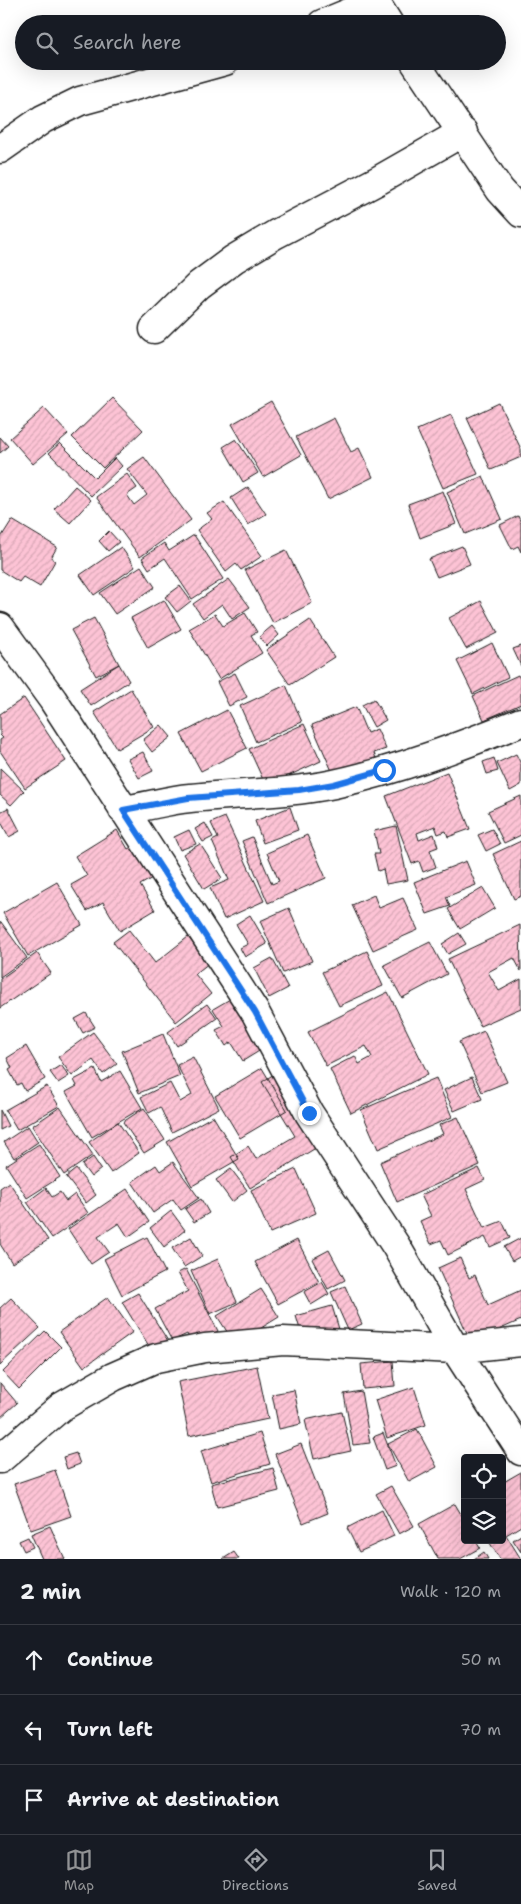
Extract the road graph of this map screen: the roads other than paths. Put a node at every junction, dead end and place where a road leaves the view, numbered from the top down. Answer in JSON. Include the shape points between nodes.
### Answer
{"nodes":[{"id":1,"x":379,"y":9,"type":"edge"},
{"id":2,"x":356,"y":15,"type":"edge"},
{"id":3,"x":192,"y":70,"type":"edge"},
{"id":4,"x":420,"y":70,"type":"edge"},
{"id":5,"x":463,"y":132,"type":"junction"},
{"id":6,"x":0,"y":149,"type":"edge"},
{"id":7,"x":521,"y":213,"type":"edge"},
{"id":8,"x":154,"y":329,"type":"dead end"},
{"id":9,"x":0,"y":627,"type":"edge"},
{"id":10,"x":521,"y":722,"type":"edge"},
{"id":11,"x":123,"y":810,"type":"junction"},
{"id":12,"x":521,"y":1342,"type":"edge"},
{"id":13,"x":455,"y":1349,"type":"junction"},
{"id":14,"x":521,"y":1451,"type":"edge"},
{"id":15,"x":0,"y":1459,"type":"edge"}],
"edges":[{"from":1,"to":2,"type":"street"},
{"from":3,"to":6,"type":"street","via":[[80,101],[42,119]]},
{"from":4,"to":5,"type":"street"},
{"from":5,"to":7,"type":"street","via":[[500,190]]},
{"from":5,"to":8,"type":"street","via":[[234,260],[199,285]]},
{"from":9,"to":11,"type":"street","via":[[53,700]]},
{"from":10,"to":11,"type":"street","via":[[471,742],[334,784],[257,794],[188,798]]},
{"from":11,"to":13,"type":"street","via":[[255,1012],[309,1113],[396,1246]]},
{"from":12,"to":13,"type":"street"},
{"from":13,"to":14,"type":"street"},
{"from":13,"to":15,"type":"street","via":[[283,1341],[205,1348],[156,1358],[114,1377],[61,1408]]}]}
